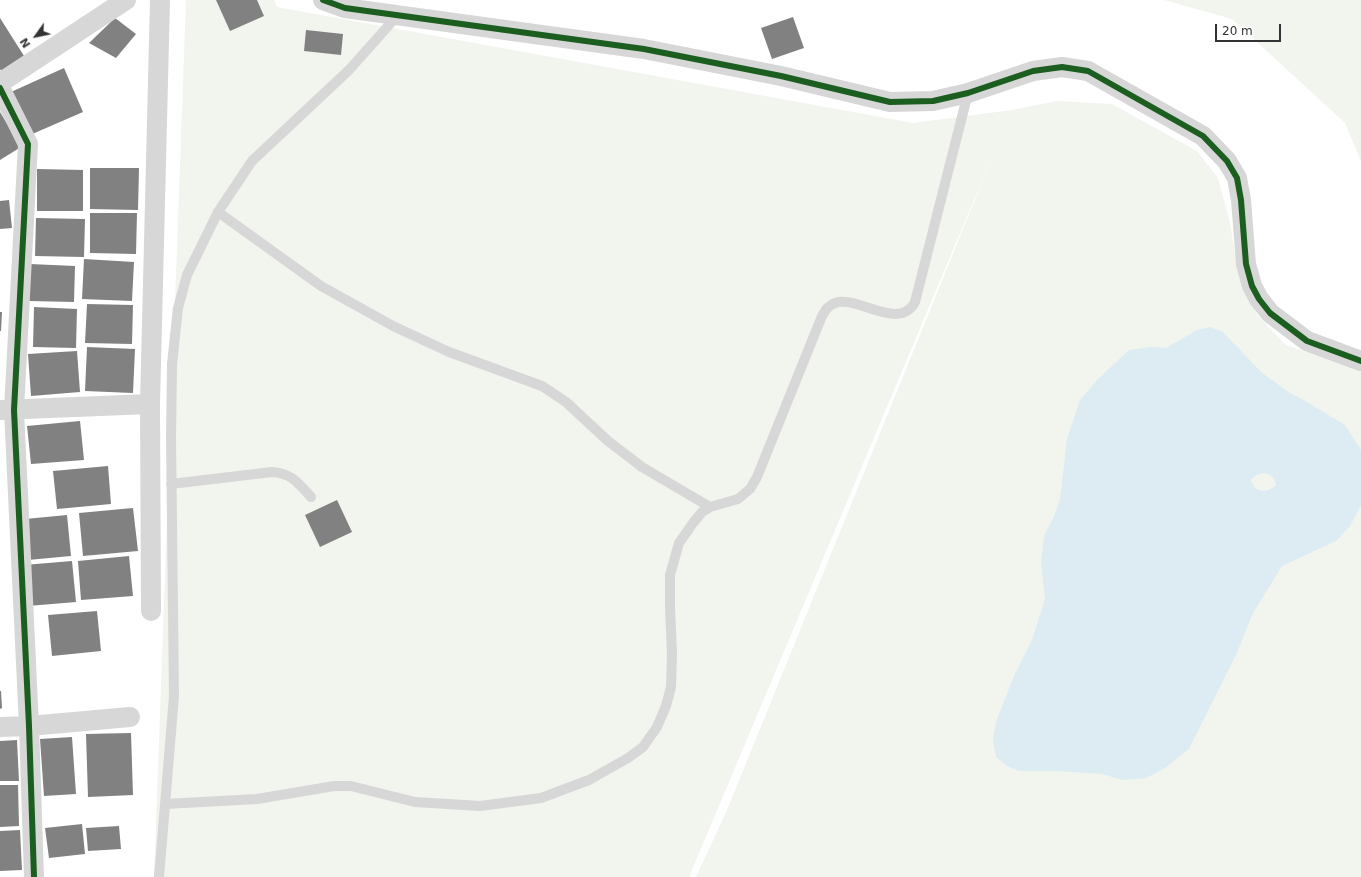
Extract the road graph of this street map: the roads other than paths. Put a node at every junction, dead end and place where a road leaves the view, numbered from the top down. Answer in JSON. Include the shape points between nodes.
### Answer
{"nodes":[{"id":1,"x":126,"y":0,"type":"edge"},
{"id":2,"x":160,"y":0,"type":"edge"},
{"id":3,"x":323,"y":0,"type":"edge"},
{"id":4,"x":398,"y":15,"type":"junction"},
{"id":5,"x":0,"y":83,"type":"edge"},
{"id":6,"x":0,"y":88,"type":"edge"},
{"id":7,"x":968,"y":93,"type":"junction"},
{"id":8,"x":218,"y":212,"type":"junction"},
{"id":9,"x":1361,"y":360,"type":"edge"},
{"id":10,"x":150,"y":404,"type":"junction"},
{"id":11,"x":7,"y":410,"type":"edge"},
{"id":12,"x":171,"y":484,"type":"junction"},
{"id":13,"x":311,"y":497,"type":"dead end"},
{"id":14,"x":710,"y":507,"type":"junction"},
{"id":15,"x":151,"y":611,"type":"dead end"},
{"id":16,"x":130,"y":717,"type":"dead end"},
{"id":17,"x":29,"y":726,"type":"junction"},
{"id":18,"x":0,"y":727,"type":"edge"},
{"id":19,"x":166,"y":804,"type":"junction"},
{"id":20,"x":34,"y":877,"type":"edge"},
{"id":21,"x":159,"y":877,"type":"edge"}],
"edges":[{"from":1,"to":5,"type":"street"},
{"from":2,"to":10,"type":"street"},
{"from":3,"to":4,"type":"street","via":[[345,8]]},
{"from":4,"to":7,"type":"street","via":[[644,49],[781,76],[890,102],[933,101]]},
{"from":4,"to":8,"type":"lane","via":[[349,70],[252,161]]},
{"from":6,"to":11,"type":"street","via":[[28,144]]},
{"from":7,"to":9,"type":"street","via":[[1033,71],[1062,67],[1088,71],[1204,136],[1227,161],[1237,178],[1246,264],[1252,286],[1259,299],[1270,313],[1307,341]]},
{"from":7,"to":14,"type":"lane","via":[[913,306],[902,314],[844,302],[827,308],[750,489],[738,499]]},
{"from":8,"to":12,"type":"lane","via":[[188,276],[178,308],[172,364]]},
{"from":8,"to":14,"type":"lane","via":[[321,286],[393,326],[449,352],[542,386],[566,402],[608,441],[642,467]]},
{"from":10,"to":11,"type":"street"},
{"from":10,"to":15,"type":"street"},
{"from":11,"to":17,"type":"street"},
{"from":12,"to":13,"type":"lane","via":[[272,472],[283,473],[298,482]]},
{"from":12,"to":19,"type":"lane","via":[[174,696]]},
{"from":14,"to":19,"type":"lane","via":[[692,523],[679,543],[670,575],[671,687],[657,727],[642,746],[628,758],[589,780],[541,798],[480,806],[415,802],[351,786],[257,799]]},
{"from":16,"to":17,"type":"street"},
{"from":17,"to":18,"type":"street"},
{"from":17,"to":20,"type":"street"},
{"from":19,"to":21,"type":"lane"}]}
